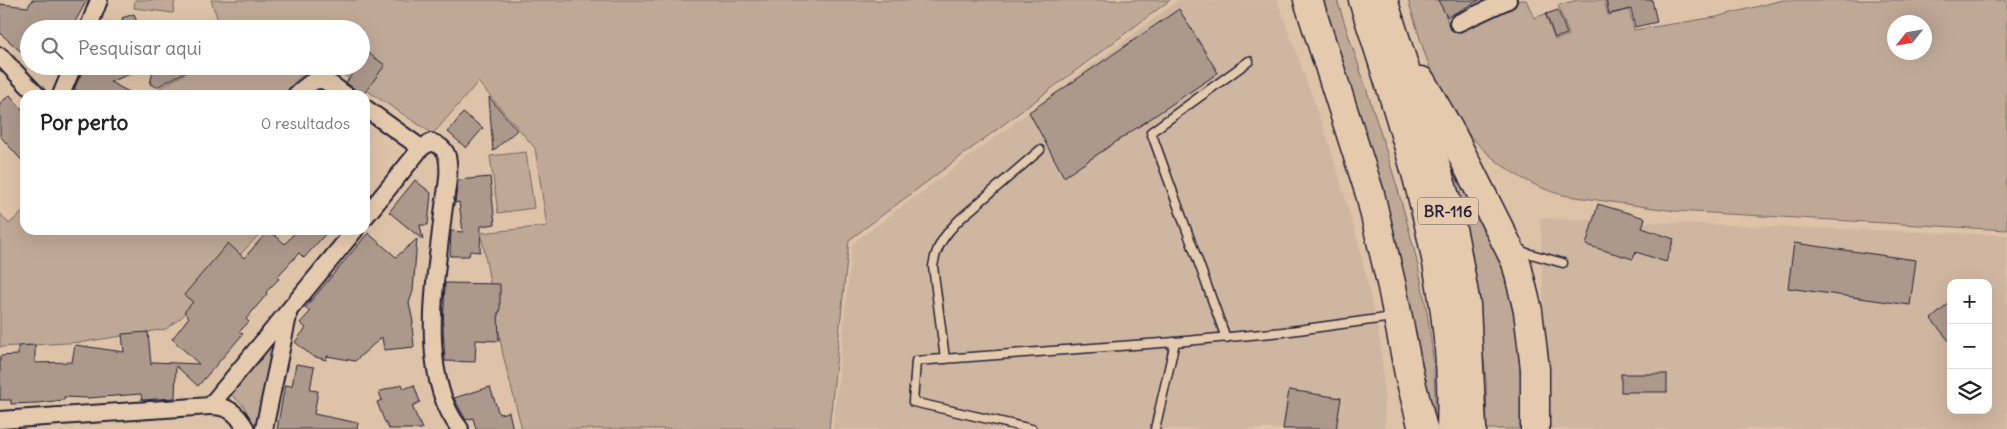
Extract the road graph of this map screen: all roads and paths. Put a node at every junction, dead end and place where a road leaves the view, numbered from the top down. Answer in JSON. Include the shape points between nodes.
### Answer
{"nodes":[{"id":1,"x":100,"y":0,"type":"edge"},
{"id":2,"x":1308,"y":0,"type":"edge"},
{"id":3,"x":1363,"y":0,"type":"edge"},
{"id":4,"x":1383,"y":0,"type":"edge"},
{"id":5,"x":1508,"y":0,"type":"edge"},
{"id":6,"x":92,"y":20,"type":"edge"},
{"id":7,"x":1458,"y":23,"type":"dead end"},
{"id":8,"x":1393,"y":31,"type":"junction"},
{"id":9,"x":0,"y":56,"type":"edge"},
{"id":10,"x":1249,"y":62,"type":"dead end"},
{"id":11,"x":69,"y":75,"type":"edge"},
{"id":12,"x":32,"y":90,"type":"edge"},
{"id":13,"x":63,"y":90,"type":"edge"},
{"id":14,"x":302,"y":90,"type":"edge"},
{"id":15,"x":339,"y":90,"type":"edge"},
{"id":16,"x":370,"y":112,"type":"edge"},
{"id":17,"x":421,"y":148,"type":"junction"},
{"id":18,"x":1040,"y":150,"type":"dead end"},
{"id":19,"x":370,"y":212,"type":"edge"},
{"id":20,"x":351,"y":235,"type":"edge"},
{"id":21,"x":1509,"y":248,"type":"junction"},
{"id":22,"x":1563,"y":263,"type":"dead end"},
{"id":23,"x":288,"y":313,"type":"junction"},
{"id":24,"x":1398,"y":317,"type":"junction"},
{"id":25,"x":1226,"y":338,"type":"junction"},
{"id":26,"x":1175,"y":342,"type":"junction"},
{"id":27,"x":946,"y":359,"type":"junction"},
{"id":28,"x":210,"y":406,"type":"junction"},
{"id":29,"x":0,"y":420,"type":"edge"},
{"id":30,"x":246,"y":429,"type":"edge"},
{"id":31,"x":264,"y":429,"type":"edge"},
{"id":32,"x":460,"y":429,"type":"edge"},
{"id":33,"x":1032,"y":429,"type":"edge"},
{"id":34,"x":1155,"y":429,"type":"edge"},
{"id":35,"x":1423,"y":429,"type":"edge"},
{"id":36,"x":1451,"y":429,"type":"edge"},
{"id":37,"x":1472,"y":429,"type":"edge"},
{"id":38,"x":1535,"y":429,"type":"edge"}],
"edges":[{"from":1,"to":6,"type":"street"},
{"from":2,"to":24,"type":"highway","via":[[1370,194]]},
{"from":3,"to":36,"type":"highway","number":"BR-116","via":[[1409,149],[1434,250],[1451,370]]},
{"from":4,"to":8,"type":"highway","number":"BR-116"},
{"from":5,"to":7,"type":"street"},
{"from":8,"to":21,"type":"highway","via":[[1451,133]]},
{"from":8,"to":37,"type":"highway","number":"BR-116","via":[[1437,168],[1455,243],[1466,304]]},
{"from":9,"to":12,"type":"street"},
{"from":10,"to":25,"type":"lane","via":[[1151,132]]},
{"from":11,"to":13,"type":"street"},
{"from":14,"to":15,"type":"street","via":[[312,81],[320,80]]},
{"from":16,"to":17,"type":"street"},
{"from":17,"to":19,"type":"street"},
{"from":17,"to":32,"type":"street","via":[[426,143],[435,143],[447,155],[448,178],[432,309],[432,336],[444,401]]},
{"from":18,"to":27,"type":"lane","via":[[960,219],[936,251],[933,266]]},
{"from":20,"to":23,"type":"street"},
{"from":21,"to":22,"type":"lane"},
{"from":21,"to":38,"type":"highway","via":[[1516,262],[1528,311],[1536,369]]},
{"from":23,"to":28,"type":"street"},
{"from":23,"to":31,"type":"street"},
{"from":24,"to":25,"type":"lane"},
{"from":24,"to":35,"type":"highway"},
{"from":25,"to":26,"type":"lane"},
{"from":26,"to":27,"type":"lane"},
{"from":26,"to":34,"type":"lane"},
{"from":27,"to":33,"type":"lane","via":[[916,361],[913,402]]},
{"from":28,"to":29,"type":"street"},
{"from":28,"to":30,"type":"street","via":[[233,411]]}]}
